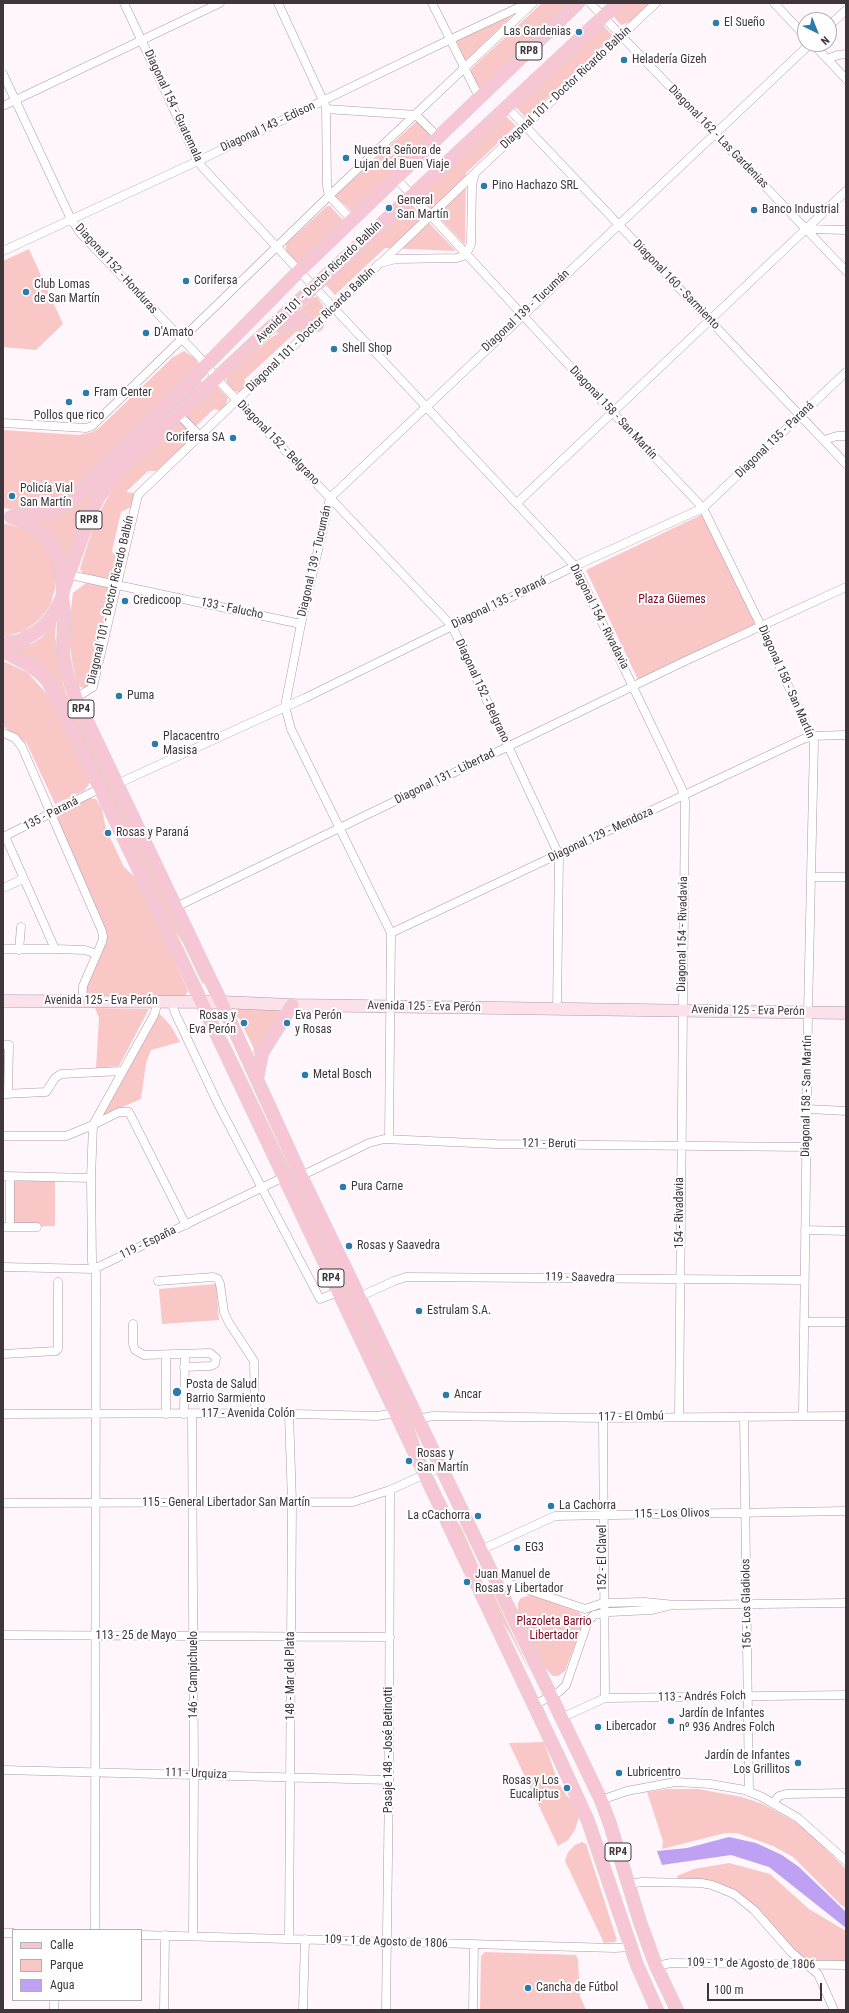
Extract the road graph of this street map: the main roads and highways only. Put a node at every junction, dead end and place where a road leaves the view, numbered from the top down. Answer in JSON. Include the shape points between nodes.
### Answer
{"nodes":[{"id":1,"x":578,"y":3,"type":"edge"},
{"id":2,"x":618,"y":3,"type":"edge"},
{"id":3,"x":317,"y":325,"type":"road end"},
{"id":4,"x":270,"y":329,"type":"junction"},
{"id":5,"x":7,"y":517,"type":"edge"},
{"id":6,"x":62,"y":594,"type":"junction"},
{"id":7,"x":3,"y":644,"type":"edge"},
{"id":8,"x":3,"y":651,"type":"edge"},
{"id":9,"x":292,"y":1006,"type":"road end"},
{"id":10,"x":257,"y":1079,"type":"junction"},
{"id":11,"x":657,"y":2010,"type":"edge"},
{"id":12,"x":677,"y":2010,"type":"edge"}],
"edges":[{"from":1,"to":5,"type":"main road","name":"Avenida 101 - Doctor Ricardo Balbín","number":"RP8","via":[[300,270],[69,503],[51,511]]},
{"from":2,"to":4,"type":"main road","name":"Avenida 101 - Doctor Ricardo Balbín","number":"RP8","via":[[411,194]]},
{"from":3,"to":4,"type":"main road","via":[[297,318]]},
{"from":4,"to":6,"type":"main road","name":"Avenida 101 - Doctor Ricardo Balbín","number":"RP8","via":[[130,458],[107,484],[91,512]]},
{"from":5,"to":6,"type":"main road","number":"RP4","via":[[34,527],[44,534],[55,550],[62,568]]},
{"from":6,"to":7,"type":"main road","name":"Avenida 101 - Doctor Ricardo Balbín","via":[[45,625],[20,641]]},
{"from":6,"to":10,"type":"main road","number":"RP4","via":[[63,655],[76,698]]},
{"from":8,"to":11,"type":"main road","number":"RP4","via":[[28,664],[47,680],[57,697],[588,1821],[631,1947]]},
{"from":9,"to":10,"type":"main road","via":[[262,1053]]},
{"from":10,"to":12,"type":"main road","number":"RP4","via":[[359,1298],[601,1800],[656,1966]]}]}
